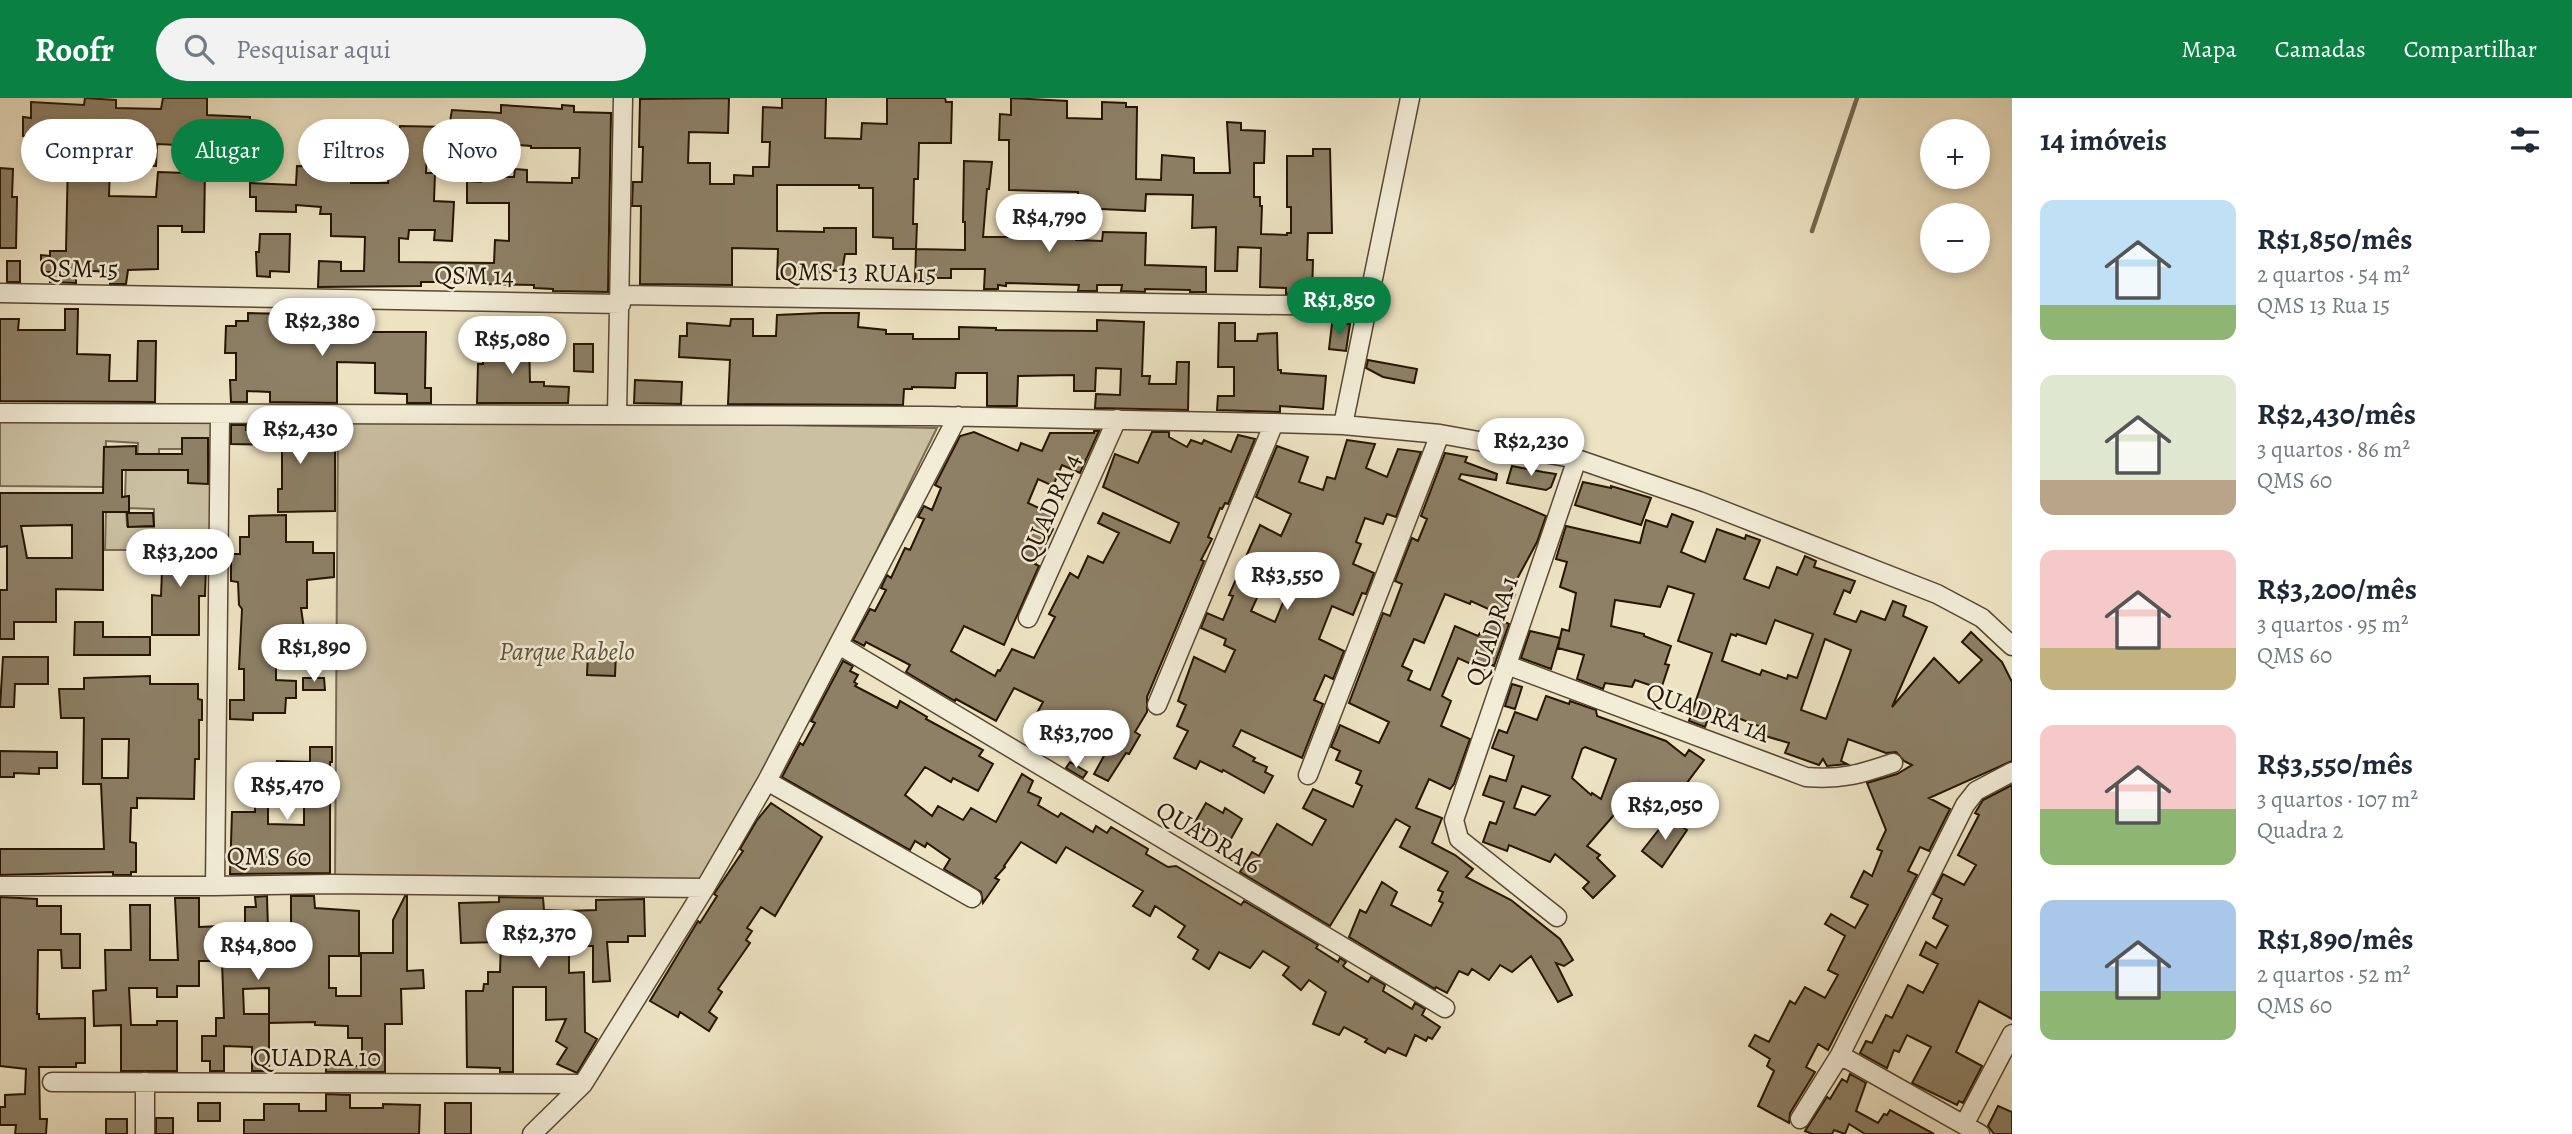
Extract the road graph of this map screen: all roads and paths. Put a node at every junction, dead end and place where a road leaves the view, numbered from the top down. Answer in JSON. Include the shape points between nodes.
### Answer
{"nodes":[{"id":1,"x":623,"y":98,"type":"edge"},
{"id":2,"x":1410,"y":98,"type":"edge"},
{"id":3,"x":0,"y":293,"type":"edge"},
{"id":4,"x":158,"y":296,"type":"joint"},
{"id":5,"x":621,"y":299,"type":"junction"},
{"id":6,"x":1346,"y":306,"type":"dead end"},
{"id":7,"x":0,"y":413,"type":"edge"},
{"id":8,"x":220,"y":414,"type":"junction"},
{"id":9,"x":617,"y":415,"type":"junction"},
{"id":10,"x":958,"y":416,"type":"junction"},
{"id":11,"x":1117,"y":419,"type":"junction"},
{"id":12,"x":1275,"y":423,"type":"junction"},
{"id":13,"x":1343,"y":425,"type":"junction"},
{"id":14,"x":1440,"y":434,"type":"junction"},
{"id":15,"x":1577,"y":459,"type":"junction"},
{"id":16,"x":1028,"y":618,"type":"dead end"},
{"id":17,"x":839,"y":645,"type":"junction"},
{"id":18,"x":2012,"y":646,"type":"edge"},
{"id":19,"x":1507,"y":665,"type":"junction"},
{"id":20,"x":1157,"y":705,"type":"dead end"},
{"id":21,"x":1893,"y":762,"type":"dead end"},
{"id":22,"x":2012,"y":772,"type":"edge"},
{"id":23,"x":1308,"y":775,"type":"dead end"},
{"id":24,"x":767,"y":781,"type":"junction"},
{"id":25,"x":0,"y":886,"type":"edge"},
{"id":26,"x":215,"y":886,"type":"junction"},
{"id":27,"x":705,"y":887,"type":"junction"},
{"id":28,"x":972,"y":898,"type":"dead end"},
{"id":29,"x":1557,"y":918,"type":"dead end"},
{"id":30,"x":1445,"y":1008,"type":"dead end"},
{"id":31,"x":2012,"y":1034,"type":"edge"},
{"id":32,"x":1840,"y":1055,"type":"junction"},
{"id":33,"x":52,"y":1082,"type":"dead end"},
{"id":34,"x":145,"y":1082,"type":"junction"},
{"id":35,"x":583,"y":1084,"type":"junction"},
{"id":36,"x":1800,"y":1119,"type":"dead end"},
{"id":37,"x":1964,"y":1125,"type":"junction"},
{"id":38,"x":145,"y":1134,"type":"edge"},
{"id":39,"x":532,"y":1134,"type":"edge"},
{"id":40,"x":1980,"y":1134,"type":"edge"}],
"edges":[{"from":1,"to":5,"type":"street"},
{"from":2,"to":13,"type":"street"},
{"from":3,"to":4,"type":"street","name":"QSM 15"},
{"from":4,"to":5,"type":"street","name":"QSM 14"},
{"from":5,"to":6,"type":"street","name":"QMS 13 RUA 15"},
{"from":5,"to":9,"type":"street"},
{"from":7,"to":8,"type":"street"},
{"from":8,"to":9,"type":"street"},
{"from":8,"to":26,"type":"street","name":"QMS 60"},
{"from":9,"to":10,"type":"street"},
{"from":10,"to":11,"type":"street"},
{"from":10,"to":17,"type":"street"},
{"from":11,"to":12,"type":"street"},
{"from":11,"to":16,"type":"street","name":"QUADRA 4"},
{"from":12,"to":13,"type":"street"},
{"from":12,"to":20,"type":"street"},
{"from":13,"to":14,"type":"street"},
{"from":14,"to":15,"type":"street"},
{"from":14,"to":23,"type":"street"},
{"from":15,"to":18,"type":"street","via":[[1699,501],[1937,594],[1982,618]]},
{"from":15,"to":19,"type":"street","name":"QUADRA 1"},
{"from":17,"to":24,"type":"street"},
{"from":17,"to":30,"type":"street","name":"QUADRA 6"},
{"from":19,"to":21,"type":"street","name":"QUADRA 1A","via":[[1807,777],[1854,776]]},
{"from":19,"to":29,"type":"street","name":"QUADRA 1","via":[[1454,820],[1459,839]]},
{"from":22,"to":32,"type":"street","via":[[1976,791],[1965,805]]},
{"from":24,"to":27,"type":"street"},
{"from":24,"to":28,"type":"street"},
{"from":25,"to":26,"type":"street"},
{"from":26,"to":27,"type":"street","name":"QMS 60"},
{"from":27,"to":35,"type":"street"},
{"from":31,"to":37,"type":"street"},
{"from":32,"to":36,"type":"street"},
{"from":32,"to":37,"type":"street"},
{"from":33,"to":34,"type":"street","name":"QUADRA 10"},
{"from":34,"to":35,"type":"street","name":"QUADRA 10"},
{"from":34,"to":38,"type":"street"},
{"from":35,"to":39,"type":"street"},
{"from":37,"to":40,"type":"street"}]}
